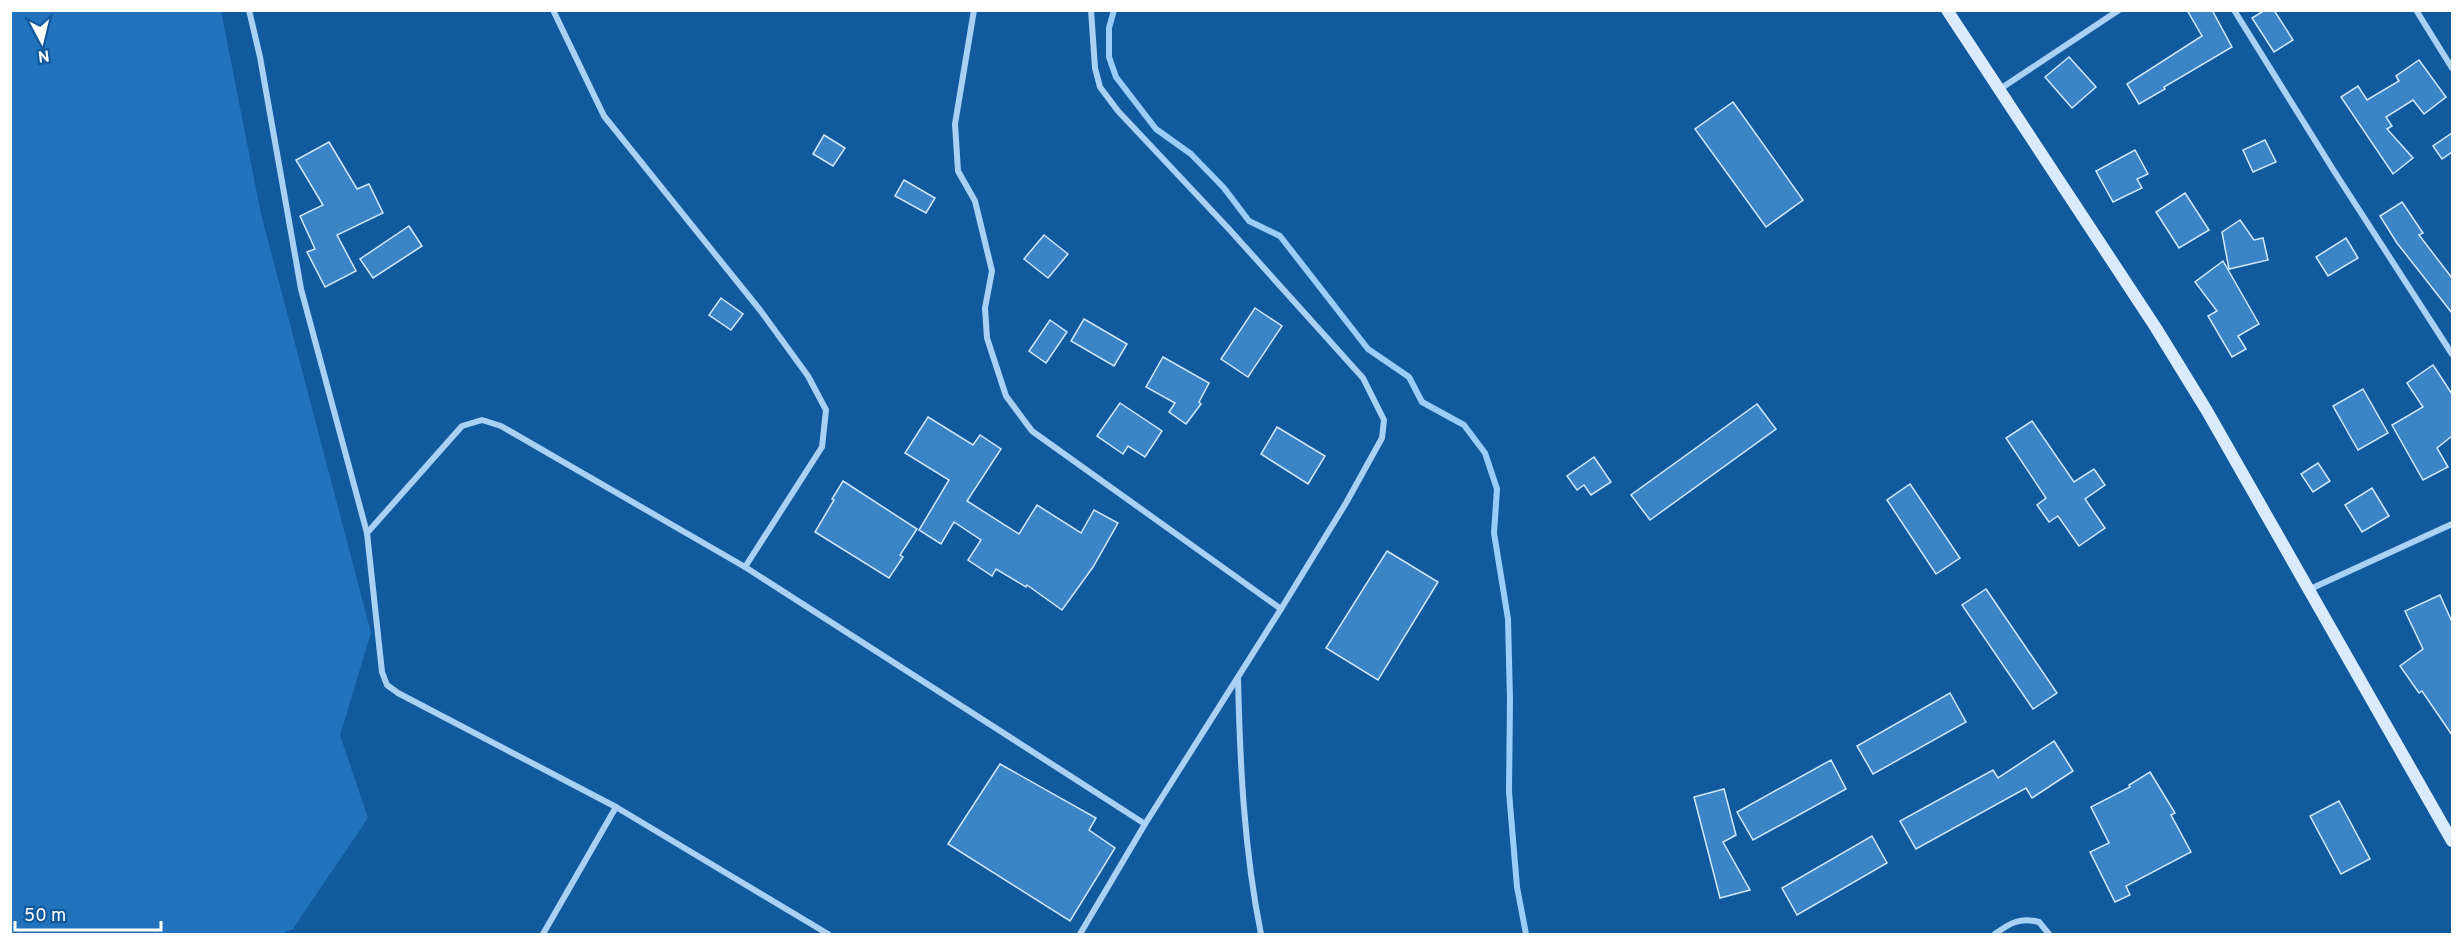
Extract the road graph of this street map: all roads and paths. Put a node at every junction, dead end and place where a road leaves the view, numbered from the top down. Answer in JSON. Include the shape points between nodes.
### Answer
{"nodes":[{"id":1,"x":249,"y":10,"type":"edge"},
{"id":2,"x":554,"y":10,"type":"edge"},
{"id":3,"x":974,"y":10,"type":"edge"},
{"id":4,"x":1092,"y":10,"type":"edge"},
{"id":5,"x":1947,"y":10,"type":"edge"},
{"id":6,"x":2119,"y":10,"type":"edge"},
{"id":7,"x":2235,"y":10,"type":"edge"},
{"id":8,"x":2416,"y":10,"type":"edge"},
{"id":9,"x":2452,"y":68,"type":"edge"},
{"id":10,"x":2000,"y":89,"type":"junction"},
{"id":11,"x":2452,"y":354,"type":"edge"},
{"id":12,"x":2452,"y":524,"type":"edge"},
{"id":13,"x":367,"y":533,"type":"junction"},
{"id":14,"x":745,"y":567,"type":"junction"},
{"id":15,"x":2307,"y":590,"type":"junction"},
{"id":16,"x":1281,"y":609,"type":"junction"},
{"id":17,"x":1238,"y":677,"type":"junction"},
{"id":18,"x":616,"y":807,"type":"junction"},
{"id":19,"x":1145,"y":824,"type":"junction"},
{"id":20,"x":2452,"y":840,"type":"edge"},
{"id":21,"x":543,"y":934,"type":"edge"},
{"id":22,"x":828,"y":934,"type":"edge"},
{"id":23,"x":1080,"y":934,"type":"edge"},
{"id":24,"x":1261,"y":934,"type":"edge"},
{"id":25,"x":1995,"y":934,"type":"edge"},
{"id":26,"x":2049,"y":934,"type":"edge"}],
"edges":[{"from":1,"to":13,"type":"street","via":[[301,289]]},
{"from":2,"to":14,"type":"street","via":[[604,117],[760,310],[808,376],[826,410],[822,447]]},
{"from":3,"to":16,"type":"street","via":[[955,124],[958,171],[975,201],[988,247],[992,271],[985,308],[987,338],[1006,396],[1032,431]]},
{"from":4,"to":16,"type":"street","via":[[1095,68],[1100,87],[1357,370],[1384,420],[1382,438]]},
{"from":5,"to":10,"type":"main road"},
{"from":6,"to":10,"type":"street"},
{"from":7,"to":11,"type":"street"},
{"from":8,"to":9,"type":"street"},
{"from":10,"to":15,"type":"main road","via":[[2207,411]]},
{"from":12,"to":15,"type":"street"},
{"from":13,"to":14,"type":"street","via":[[462,426],[482,420],[501,426]]},
{"from":13,"to":18,"type":"street","via":[[382,672],[387,685]]},
{"from":14,"to":19,"type":"street"},
{"from":15,"to":20,"type":"main road"},
{"from":16,"to":17,"type":"street"},
{"from":17,"to":19,"type":"street"},
{"from":17,"to":24,"type":"street","via":[[1246,832]]},
{"from":18,"to":21,"type":"street"},
{"from":18,"to":22,"type":"street"},
{"from":19,"to":23,"type":"street"},
{"from":25,"to":26,"type":"street","via":[[2020,919],[2039,922]]}]}
